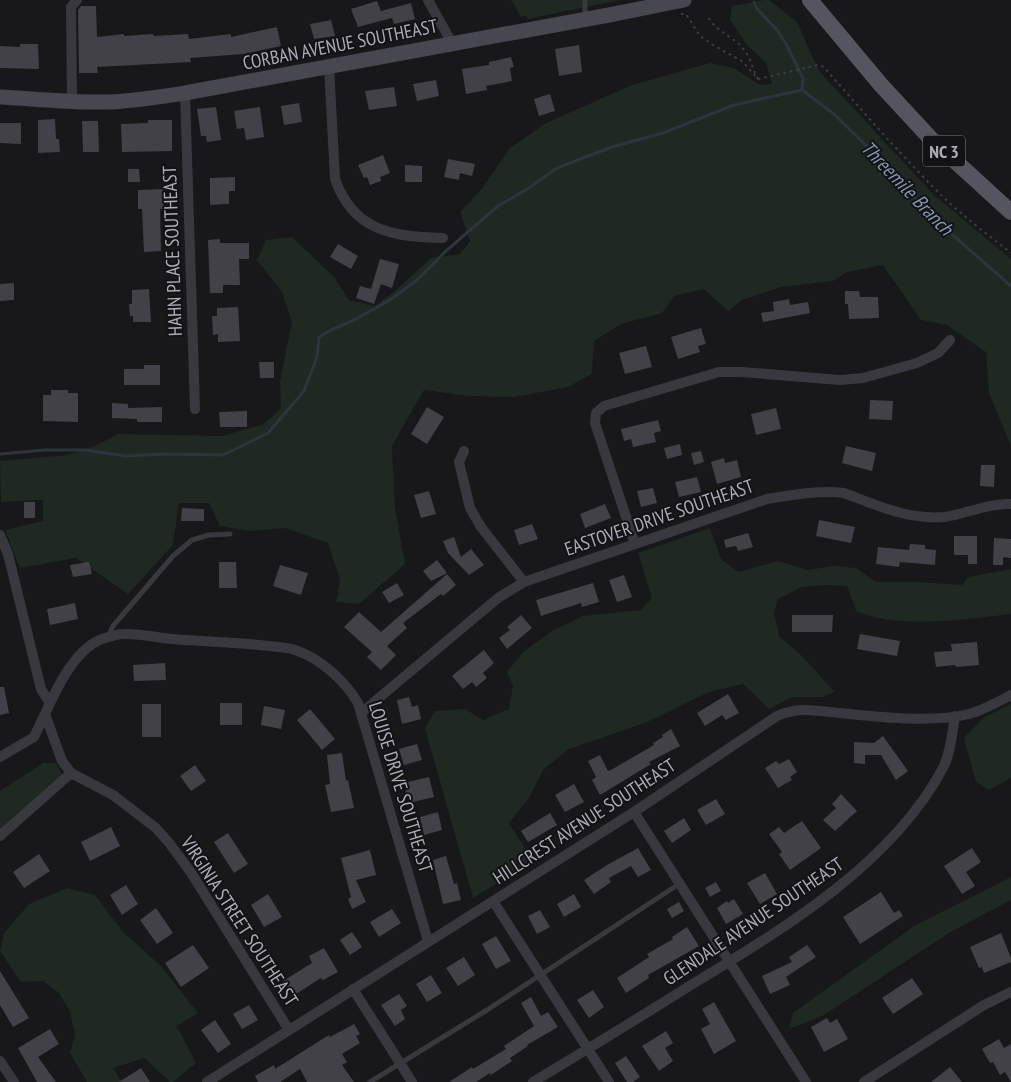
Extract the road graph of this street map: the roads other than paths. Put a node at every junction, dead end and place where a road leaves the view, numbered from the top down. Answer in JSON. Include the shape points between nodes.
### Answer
{"nodes":[{"id":1,"x":428,"y":0,"type":"edge"},
{"id":2,"x":585,"y":0,"type":"edge"},
{"id":3,"x":810,"y":0,"type":"edge"},
{"id":4,"x":74,"y":4,"type":"edge"},
{"id":5,"x":681,"y":7,"type":"edge"},
{"id":6,"x":584,"y":20,"type":"junction"},
{"id":7,"x":452,"y":43,"type":"junction"},
{"id":8,"x":329,"y":66,"type":"junction"},
{"id":9,"x":185,"y":93,"type":"junction"},
{"id":10,"x":0,"y":97,"type":"edge"},
{"id":11,"x":72,"y":101,"type":"junction"},
{"id":12,"x":1011,"y":212,"type":"edge"},
{"id":13,"x":442,"y":238,"type":"dead end"},
{"id":14,"x":950,"y":340,"type":"dead end"},
{"id":15,"x":194,"y":409,"type":"dead end"},
{"id":16,"x":464,"y":452,"type":"dead end"},
{"id":17,"x":1011,"y":504,"type":"edge"},
{"id":18,"x":230,"y":534,"type":"dead end"},
{"id":19,"x":0,"y":535,"type":"edge"},
{"id":20,"x":635,"y":544,"type":"junction"},
{"id":21,"x":524,"y":582,"type":"junction"},
{"id":22,"x":108,"y":638,"type":"junction"},
{"id":23,"x":1011,"y":695,"type":"edge"},
{"id":24,"x":50,"y":703,"type":"junction"},
{"id":25,"x":361,"y":712,"type":"junction"},
{"id":26,"x":45,"y":714,"type":"junction"},
{"id":27,"x":955,"y":716,"type":"junction"},
{"id":28,"x":0,"y":757,"type":"edge"},
{"id":29,"x":71,"y":773,"type":"junction"},
{"id":30,"x":634,"y":812,"type":"junction"},
{"id":31,"x":0,"y":836,"type":"edge"},
{"id":32,"x":679,"y":884,"type":"junction"},
{"id":33,"x":493,"y":901,"type":"junction"},
{"id":34,"x":428,"y":941,"type":"junction"},
{"id":35,"x":729,"y":962,"type":"junction"},
{"id":36,"x":541,"y":974,"type":"junction"},
{"id":37,"x":353,"y":989,"type":"junction"},
{"id":38,"x":1011,"y":992,"type":"edge"},
{"id":39,"x":289,"y":1030,"type":"junction"},
{"id":40,"x":588,"y":1049,"type":"junction"},
{"id":41,"x":0,"y":1061,"type":"edge"},
{"id":42,"x":400,"y":1064,"type":"junction"},
{"id":43,"x":209,"y":1081,"type":"edge"},
{"id":44,"x":14,"y":1082,"type":"edge"},
{"id":45,"x":370,"y":1082,"type":"edge"},
{"id":46,"x":412,"y":1082,"type":"edge"},
{"id":47,"x":533,"y":1082,"type":"edge"},
{"id":48,"x":609,"y":1082,"type":"edge"},
{"id":49,"x":806,"y":1082,"type":"edge"},
{"id":50,"x":864,"y":1082,"type":"edge"}],
"edges":[{"from":1,"to":7,"type":"street"},
{"from":2,"to":6,"type":"lane"},
{"from":3,"to":12,"type":"main road","number":"NC 3","via":[[932,140]]},
{"from":4,"to":11,"type":"street"},
{"from":5,"to":6,"type":"main road","name":"CORBAN AVENUE SOUTHEAST"},
{"from":6,"to":7,"type":"main road","name":"CORBAN AVENUE SOUTHEAST"},
{"from":7,"to":8,"type":"main road","name":"CORBAN AVENUE SOUTHEAST"},
{"from":8,"to":9,"type":"main road","name":"CORBAN AVENUE SOUTHEAST"},
{"from":8,"to":13,"type":"street","via":[[334,172],[346,203],[369,225],[384,232]]},
{"from":9,"to":11,"type":"main road","name":"CORBAN AVENUE SOUTHEAST","via":[[107,102]]},
{"from":9,"to":15,"type":"street","name":"HAHN PLACE SOUTHEAST"},
{"from":10,"to":11,"type":"main road","name":"CORBAN AVENUE SOUTHEAST"},
{"from":14,"to":20,"type":"street","via":[[938,353],[917,363],[862,378],[840,380],[719,372],[604,406],[596,413],[596,423]]},
{"from":16,"to":21,"type":"street","via":[[459,462],[470,508],[480,526]]},
{"from":17,"to":20,"type":"street","name":"EASTOVER DRIVE SOUTHEAST","via":[[942,517],[918,517],[906,516],[844,493],[798,494],[767,499]]},
{"from":18,"to":22,"type":"lane","via":[[192,540],[173,556],[113,626]]},
{"from":19,"to":24,"type":"street","via":[[8,554],[41,690]]},
{"from":20,"to":21,"type":"street","name":"EASTOVER DRIVE SOUTHEAST"},
{"from":21,"to":25,"type":"street","name":"EASTOVER DRIVE SOUTHEAST","via":[[498,598]]},
{"from":22,"to":24,"type":"street","name":"LOUISE DRIVE SOUTHEAST","via":[[87,648],[74,662]]},
{"from":22,"to":25,"type":"street","name":"LOUISE DRIVE SOUTHEAST","via":[[124,634],[294,649],[308,655],[343,682]]},
{"from":23,"to":27,"type":"street","name":"HILLCREST AVENUE SOUTHEAST","via":[[971,713]]},
{"from":24,"to":26,"type":"street"},
{"from":25,"to":34,"type":"street","name":"LOUISE DRIVE SOUTHEAST"},
{"from":26,"to":28,"type":"street","via":[[34,737]]},
{"from":26,"to":29,"type":"street","via":[[62,761]]},
{"from":27,"to":30,"type":"street","name":"HILLCREST AVENUE SOUTHEAST","via":[[927,719],[809,709],[783,713]]},
{"from":27,"to":35,"type":"street","name":"GLENDALE AVENUE SOUTHEAST","via":[[944,766],[903,825],[846,880]]},
{"from":29,"to":31,"type":"street"},
{"from":29,"to":39,"type":"street","name":"VIRGINIA STREET SOUTHEAST","via":[[114,795],[156,828],[170,844]]},
{"from":30,"to":32,"type":"street"},
{"from":30,"to":33,"type":"street","name":"HILLCREST AVENUE SOUTHEAST"},
{"from":32,"to":35,"type":"street"},
{"from":32,"to":36,"type":"lane"},
{"from":33,"to":34,"type":"street","name":"HILLCREST AVENUE SOUTHEAST"},
{"from":33,"to":36,"type":"street"},
{"from":34,"to":37,"type":"street","name":"HILLCREST AVENUE SOUTHEAST"},
{"from":35,"to":40,"type":"street","name":"GLENDALE AVENUE SOUTHEAST"},
{"from":35,"to":49,"type":"street"},
{"from":36,"to":40,"type":"street"},
{"from":36,"to":42,"type":"lane"},
{"from":37,"to":39,"type":"street","name":"HILLCREST AVENUE SOUTHEAST"},
{"from":37,"to":42,"type":"street"},
{"from":38,"to":50,"type":"street","via":[[984,1005]]},
{"from":39,"to":43,"type":"street","name":"HILLCREST AVENUE SOUTHEAST"},
{"from":40,"to":47,"type":"street","name":"GLENDALE AVENUE SOUTHEAST"},
{"from":40,"to":48,"type":"street"},
{"from":41,"to":44,"type":"street"},
{"from":42,"to":45,"type":"lane"},
{"from":42,"to":46,"type":"street"}]}
